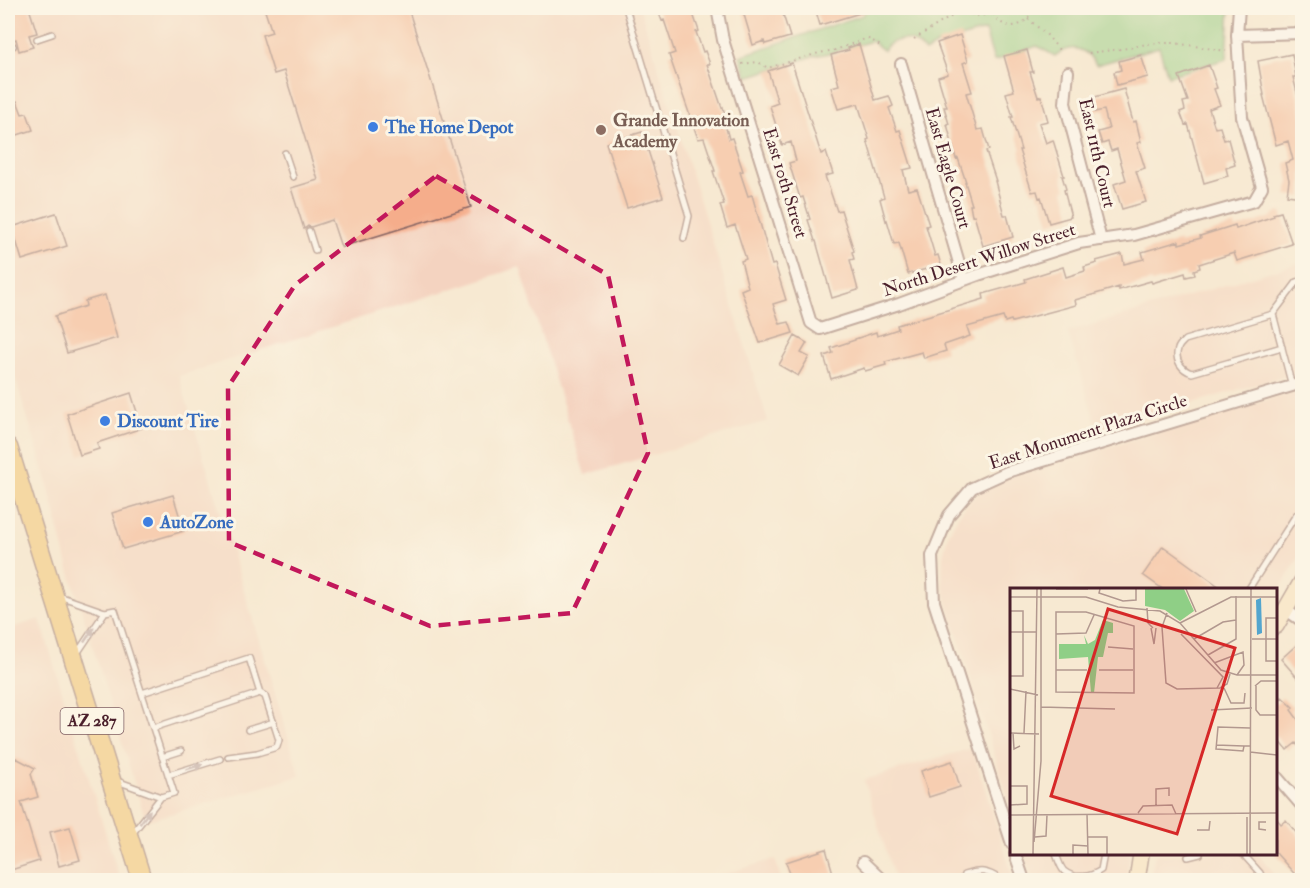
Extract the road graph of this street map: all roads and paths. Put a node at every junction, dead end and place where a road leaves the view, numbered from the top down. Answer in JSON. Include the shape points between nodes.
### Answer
{"nodes":[{"id":1,"x":626,"y":8,"type":"edge"},
{"id":2,"x":717,"y":8,"type":"edge"},
{"id":3,"x":977,"y":8,"type":"edge"},
{"id":4,"x":992,"y":8,"type":"edge"},
{"id":5,"x":1032,"y":8,"type":"edge"},
{"id":6,"x":1239,"y":8,"type":"edge"},
{"id":7,"x":961,"y":9,"type":"edge"},
{"id":8,"x":993,"y":13,"type":"junction"},
{"id":9,"x":978,"y":17,"type":"junction"},
{"id":10,"x":1027,"y":18,"type":"junction"},
{"id":11,"x":1302,"y":33,"type":"edge"},
{"id":12,"x":52,"y":34,"type":"dead end"},
{"id":13,"x":1237,"y":35,"type":"junction"},
{"id":14,"x":37,"y":39,"type":"dead end"},
{"id":15,"x":914,"y":39,"type":"dead end"},
{"id":16,"x":883,"y":48,"type":"dead end"},
{"id":17,"x":1060,"y":51,"type":"dead end"},
{"id":18,"x":1226,"y":51,"type":"dead end"},
{"id":19,"x":1089,"y":53,"type":"dead end"},
{"id":20,"x":744,"y":63,"type":"dead end"},
{"id":21,"x":901,"y":64,"type":"dead end"},
{"id":22,"x":1068,"y":72,"type":"dead end"},
{"id":23,"x":285,"y":153,"type":"dead end"},
{"id":24,"x":293,"y":177,"type":"dead end"},
{"id":25,"x":309,"y":231,"type":"dead end"},
{"id":26,"x":684,"y":238,"type":"dead end"},
{"id":27,"x":1101,"y":240,"type":"junction"},
{"id":28,"x":315,"y":250,"type":"dead end"},
{"id":29,"x":964,"y":280,"type":"junction"},
{"id":30,"x":1302,"y":280,"type":"edge"},
{"id":31,"x":1273,"y":314,"type":"junction"},
{"id":32,"x":820,"y":329,"type":"joint"},
{"id":33,"x":1282,"y":347,"type":"junction"},
{"id":34,"x":1297,"y":384,"type":"edge"},
{"id":35,"x":8,"y":447,"type":"edge"},
{"id":36,"x":1296,"y":515,"type":"dead end"},
{"id":37,"x":1302,"y":582,"type":"edge"},
{"id":38,"x":1249,"y":588,"type":"edge"},
{"id":39,"x":52,"y":593,"type":"junction"},
{"id":40,"x":1286,"y":610,"type":"junction"},
{"id":41,"x":105,"y":612,"type":"junction"},
{"id":42,"x":1302,"y":621,"type":"edge"},
{"id":43,"x":1277,"y":623,"type":"edge"},
{"id":44,"x":73,"y":659,"type":"junction"},
{"id":45,"x":142,"y":693,"type":"junction"},
{"id":46,"x":260,"y":693,"type":"junction"},
{"id":47,"x":274,"y":722,"type":"junction"},
{"id":48,"x":153,"y":728,"type":"junction"},
{"id":49,"x":248,"y":730,"type":"dead end"},
{"id":50,"x":181,"y":751,"type":"dead end"},
{"id":51,"x":162,"y":757,"type":"junction"},
{"id":52,"x":228,"y":757,"type":"dead end"},
{"id":53,"x":220,"y":759,"type":"dead end"},
{"id":54,"x":168,"y":775,"type":"junction"},
{"id":55,"x":110,"y":778,"type":"junction"},
{"id":56,"x":1277,"y":778,"type":"edge"},
{"id":57,"x":161,"y":797,"type":"junction"},
{"id":58,"x":1302,"y":806,"type":"edge"},
{"id":59,"x":129,"y":838,"type":"junction"},
{"id":60,"x":1010,"y":841,"type":"edge"},
{"id":61,"x":1015,"y":855,"type":"edge"},
{"id":62,"x":1056,"y":855,"type":"edge"},
{"id":63,"x":1104,"y":855,"type":"edge"},
{"id":64,"x":1140,"y":855,"type":"edge"},
{"id":65,"x":1196,"y":855,"type":"edge"},
{"id":66,"x":1245,"y":855,"type":"edge"},
{"id":67,"x":1188,"y":857,"type":"dead end"},
{"id":68,"x":863,"y":862,"type":"dead end"},
{"id":69,"x":964,"y":875,"type":"dead end"},
{"id":70,"x":142,"y":880,"type":"edge"},
{"id":71,"x":882,"y":880,"type":"edge"},
{"id":72,"x":1001,"y":880,"type":"edge"},
{"id":73,"x":1023,"y":880,"type":"edge"},
{"id":74,"x":1137,"y":880,"type":"edge"},
{"id":75,"x":1263,"y":880,"type":"edge"}],
"edges":[{"from":1,"to":26,"type":"lane","via":[[689,216]]},
{"from":2,"to":32,"type":"street","name":"East 10th Street","via":[[723,40],[811,323]]},
{"from":3,"to":9,"type":"path"},
{"from":4,"to":8,"type":"path"},
{"from":5,"to":10,"type":"path"},
{"from":6,"to":13,"type":"street"},
{"from":7,"to":9,"type":"path"},
{"from":7,"to":15,"type":"path"},
{"from":8,"to":9,"type":"path"},
{"from":8,"to":10,"type":"path","via":[[1006,26],[1019,25]]},
{"from":10,"to":17,"type":"path"},
{"from":11,"to":13,"type":"street"},
{"from":12,"to":14,"type":"lane"},
{"from":13,"to":27,"type":"street","name":"North Desert Willow Street","via":[[1242,117],[1262,187],[1254,201],[1134,235]]},
{"from":16,"to":20,"type":"path","via":[[865,39],[768,68],[758,62]]},
{"from":18,"to":19,"type":"path","via":[[1161,43]]},
{"from":21,"to":29,"type":"street","name":"East Eagle Court"},
{"from":22,"to":27,"type":"street","name":"East 11th Court","via":[[1065,103]]},
{"from":23,"to":24,"type":"lane"},
{"from":25,"to":28,"type":"lane"},
{"from":27,"to":29,"type":"street","name":"North Desert Willow Street","via":[[1079,243]]},
{"from":29,"to":32,"type":"street","name":"North Desert Willow Street"},
{"from":30,"to":31,"type":"lane"},
{"from":31,"to":33,"type":"lane"},
{"from":31,"to":33,"type":"lane","via":[[1185,340],[1178,349],[1178,361],[1185,371],[1192,373]]},
{"from":33,"to":34,"type":"lane"},
{"from":34,"to":60,"type":"street","name":"East Monument Plaza Circle","via":[[1007,472],[972,488],[949,515],[932,556],[934,602]]},
{"from":35,"to":39,"type":"main road","number":"AZ 287"},
{"from":36,"to":38,"type":"lane"},
{"from":37,"to":40,"type":"street"},
{"from":39,"to":41,"type":"lane"},
{"from":39,"to":44,"type":"main road","number":"AZ 287"},
{"from":40,"to":42,"type":"street"},
{"from":40,"to":43,"type":"street"},
{"from":44,"to":41,"type":"lane","one_way":true},
{"from":41,"to":45,"type":"lane","via":[[115,609]]},
{"from":44,"to":55,"type":"main road","number":"AZ 287"},
{"from":45,"to":46,"type":"lane","via":[[249,658]]},
{"from":45,"to":48,"type":"lane"},
{"from":46,"to":47,"type":"lane","via":[[266,696]]},
{"from":46,"to":48,"type":"lane"},
{"from":47,"to":49,"type":"lane"},
{"from":47,"to":52,"type":"lane","via":[[277,747]]},
{"from":48,"to":51,"type":"lane"},
{"from":50,"to":51,"type":"lane"},
{"from":51,"to":54,"type":"lane"},
{"from":54,"to":53,"type":"lane","one_way":true},
{"from":54,"to":57,"type":"lane","via":[[174,793]]},
{"from":55,"to":57,"type":"lane"},
{"from":55,"to":59,"type":"main road","number":"AZ 287"},
{"from":56,"to":58,"type":"street"},
{"from":59,"to":57,"type":"lane","one_way":true},
{"from":59,"to":70,"type":"main road","number":"AZ 287"},
{"from":61,"to":73,"type":"street"},
{"from":62,"to":63,"type":"lane","via":[[1065,872],[1086,877],[1101,870]]},
{"from":64,"to":74,"type":"street"},
{"from":65,"to":67,"type":"lane"},
{"from":66,"to":75,"type":"lane"},
{"from":68,"to":71,"type":"street"},
{"from":69,"to":72,"type":"lane","via":[[977,871],[991,873]]}]}
